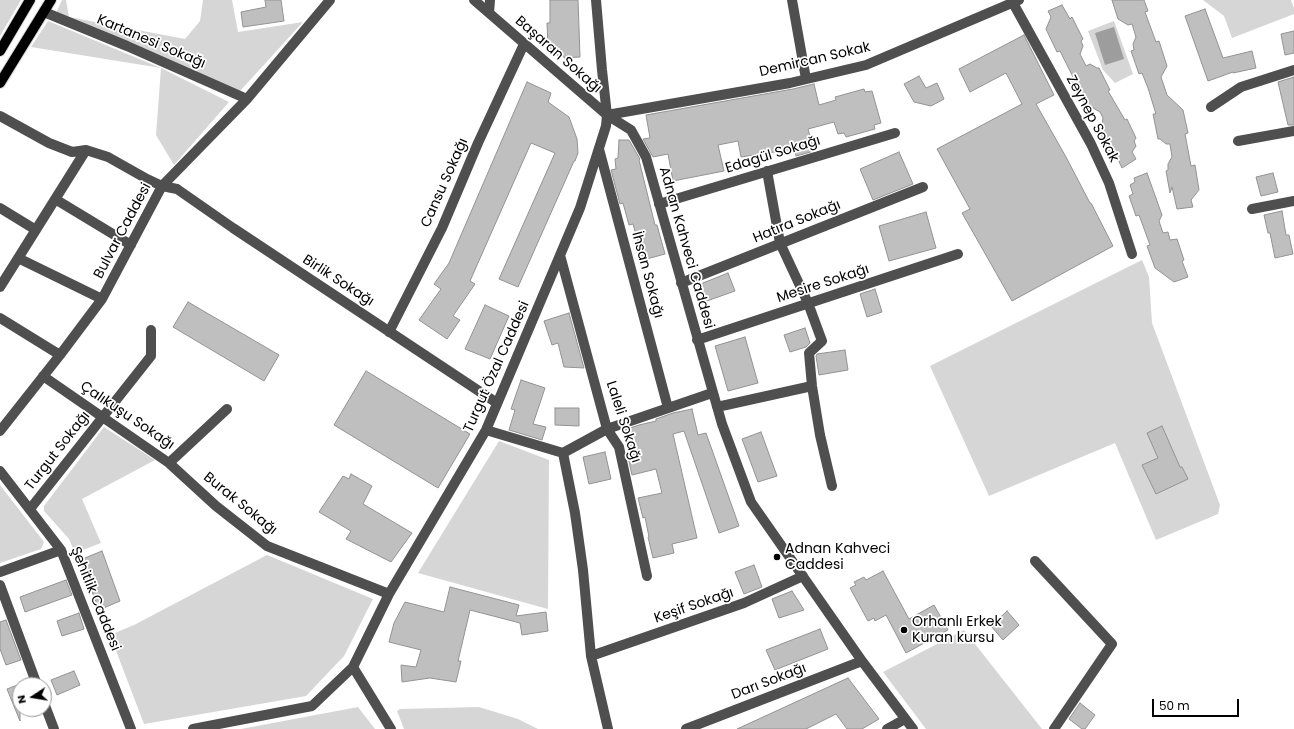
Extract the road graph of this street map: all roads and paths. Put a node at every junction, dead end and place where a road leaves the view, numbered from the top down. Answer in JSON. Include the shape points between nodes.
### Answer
{"nodes":[{"id":1,"x":30,"y":0,"type":"edge"},
{"id":2,"x":50,"y":0,"type":"edge"},
{"id":3,"x":330,"y":0,"type":"edge"},
{"id":4,"x":474,"y":0,"type":"edge"},
{"id":5,"x":490,"y":0,"type":"edge"},
{"id":6,"x":596,"y":0,"type":"edge"},
{"id":7,"x":792,"y":0,"type":"edge"},
{"id":8,"x":1016,"y":1,"type":"edge"},
{"id":9,"x":44,"y":12,"type":"junction"},
{"id":10,"x":489,"y":13,"type":"junction"},
{"id":11,"x":524,"y":44,"type":"junction"},
{"id":12,"x":0,"y":51,"type":"edge"},
{"id":13,"x":1294,"y":70,"type":"edge"},
{"id":14,"x":806,"y":79,"type":"junction"},
{"id":15,"x":0,"y":83,"type":"edge"},
{"id":16,"x":247,"y":99,"type":"junction"},
{"id":17,"x":1211,"y":106,"type":"dead end"},
{"id":18,"x":607,"y":115,"type":"junction"},
{"id":19,"x":0,"y":116,"type":"edge"},
{"id":20,"x":1294,"y":131,"type":"edge"},
{"id":21,"x":895,"y":133,"type":"dead end"},
{"id":22,"x":1238,"y":141,"type":"dead end"},
{"id":23,"x":599,"y":149,"type":"junction"},
{"id":24,"x":86,"y":150,"type":"junction"},
{"id":25,"x":767,"y":171,"type":"junction"},
{"id":26,"x":162,"y":186,"type":"junction"},
{"id":27,"x":923,"y":187,"type":"dead end"},
{"id":28,"x":55,"y":199,"type":"junction"},
{"id":29,"x":1294,"y":201,"type":"edge"},
{"id":30,"x":659,"y":204,"type":"junction"},
{"id":31,"x":0,"y":208,"type":"edge"},
{"id":32,"x":1252,"y":209,"type":"dead end"},
{"id":33,"x":36,"y":230,"type":"junction"},
{"id":34,"x":780,"y":243,"type":"junction"},
{"id":35,"x":130,"y":245,"type":"junction"},
{"id":36,"x":958,"y":254,"type":"dead end"},
{"id":37,"x":1132,"y":254,"type":"dead end"},
{"id":38,"x":560,"y":256,"type":"junction"},
{"id":39,"x":18,"y":258,"type":"junction"},
{"id":40,"x":681,"y":282,"type":"junction"},
{"id":41,"x":0,"y":287,"type":"edge"},
{"id":42,"x":102,"y":299,"type":"junction"},
{"id":43,"x":808,"y":303,"type":"junction"},
{"id":44,"x":0,"y":318,"type":"edge"},
{"id":45,"x":151,"y":330,"type":"dead end"},
{"id":46,"x":389,"y":332,"type":"junction"},
{"id":47,"x":697,"y":340,"type":"junction"},
{"id":48,"x":60,"y":355,"type":"junction"},
{"id":49,"x":43,"y":376,"type":"junction"},
{"id":50,"x":812,"y":386,"type":"junction"},
{"id":51,"x":712,"y":393,"type":"junction"},
{"id":52,"x":498,"y":404,"type":"junction"},
{"id":53,"x":668,"y":408,"type":"junction"},
{"id":54,"x":717,"y":408,"type":"junction"},
{"id":55,"x":227,"y":409,"type":"dead end"},
{"id":56,"x":103,"y":417,"type":"junction"},
{"id":57,"x":607,"y":428,"type":"junction"},
{"id":58,"x":486,"y":430,"type":"junction"},
{"id":59,"x":0,"y":431,"type":"edge"},
{"id":60,"x":563,"y":453,"type":"junction"},
{"id":61,"x":169,"y":463,"type":"junction"},
{"id":62,"x":0,"y":471,"type":"edge"},
{"id":63,"x":832,"y":486,"type":"dead end"},
{"id":64,"x":30,"y":509,"type":"junction"},
{"id":65,"x":61,"y":550,"type":"junction"},
{"id":66,"x":1035,"y":561,"type":"dead end"},
{"id":67,"x":0,"y":572,"type":"edge"},
{"id":68,"x":647,"y":576,"type":"dead end"},
{"id":69,"x":802,"y":576,"type":"junction"},
{"id":70,"x":0,"y":585,"type":"edge"},
{"id":71,"x":389,"y":594,"type":"junction"},
{"id":72,"x":591,"y":656,"type":"junction"},
{"id":73,"x":862,"y":661,"type":"junction"},
{"id":74,"x":353,"y":666,"type":"junction"},
{"id":75,"x":34,"y":677,"type":"edge"},
{"id":76,"x":49,"y":717,"type":"edge"},
{"id":77,"x":905,"y":719,"type":"junction"},
{"id":78,"x":54,"y":729,"type":"edge"},
{"id":79,"x":132,"y":729,"type":"edge"},
{"id":80,"x":193,"y":729,"type":"edge"},
{"id":81,"x":391,"y":729,"type":"edge"},
{"id":82,"x":608,"y":729,"type":"edge"},
{"id":83,"x":686,"y":729,"type":"edge"},
{"id":84,"x":887,"y":729,"type":"edge"},
{"id":85,"x":913,"y":729,"type":"edge"},
{"id":86,"x":1054,"y":729,"type":"edge"}],
"edges":[{"from":1,"to":12,"type":"main road"},
{"from":2,"to":9,"type":"main road"},
{"from":3,"to":16,"type":"street","name":"Bulvar Caddesi"},
{"from":4,"to":10,"type":"street","name":"Başaran Sokağı"},
{"from":5,"to":10,"type":"street"},
{"from":6,"to":18,"type":"street","name":"Turgut Özal Caddesi"},
{"from":7,"to":14,"type":"street"},
{"from":8,"to":14,"type":"street","name":"Demircan Sokak","via":[[866,65]]},
{"from":8,"to":37,"type":"street","name":"Zeynep Sokak","via":[[1109,183]]},
{"from":9,"to":15,"type":"main road"},
{"from":9,"to":16,"type":"street","name":"Kartanesi Sokağı"},
{"from":10,"to":11,"type":"street","name":"Başaran Sokağı"},
{"from":11,"to":18,"type":"street","name":"Başaran Sokağı"},
{"from":11,"to":46,"type":"street","name":"Cansu Sokağı","via":[[442,228]]},
{"from":13,"to":17,"type":"street","via":[[1241,87]]},
{"from":14,"to":18,"type":"street","name":"Demircan Sokak"},
{"from":16,"to":26,"type":"street","name":"Bulvar Caddesi"},
{"from":18,"to":23,"type":"street","name":"Turgut Özal Caddesi"},
{"from":18,"to":30,"type":"street","name":"Adnan Kahveci Caddesi","via":[[631,130],[646,157]]},
{"from":19,"to":24,"type":"street","name":"Birlik Sokağı","via":[[49,144],[72,152]]},
{"from":20,"to":22,"type":"street"},
{"from":21,"to":25,"type":"street","name":"Edagül Sokağı"},
{"from":23,"to":38,"type":"street","name":"Turgut Özal Caddesi","via":[[580,208]]},
{"from":23,"to":53,"type":"street","name":"İhsan Sokağı"},
{"from":24,"to":26,"type":"street","name":"Birlik Sokağı","via":[[108,157]]},
{"from":24,"to":28,"type":"street"},
{"from":25,"to":30,"type":"street","name":"Edagül Sokağı"},
{"from":25,"to":34,"type":"street"},
{"from":26,"to":35,"type":"street","name":"Bulvar Caddesi"},
{"from":26,"to":46,"type":"street","name":"Birlik Sokağı","via":[[177,189]]},
{"from":27,"to":34,"type":"street","name":"Hatıra Sokağı"},
{"from":28,"to":33,"type":"street"},
{"from":28,"to":35,"type":"street"},
{"from":29,"to":32,"type":"street"},
{"from":30,"to":40,"type":"street","name":"Adnan Kahveci Caddesi"},
{"from":31,"to":33,"type":"street"},
{"from":33,"to":39,"type":"street"},
{"from":34,"to":40,"type":"street","name":"Hatıra Sokağı"},
{"from":34,"to":43,"type":"street"},
{"from":35,"to":42,"type":"street","name":"Bulvar Caddesi"},
{"from":36,"to":43,"type":"street","name":"Mesire Sokağı"},
{"from":38,"to":52,"type":"street","name":"Turgut Özal Caddesi"},
{"from":38,"to":57,"type":"street","name":"Laleli Sokağı"},
{"from":39,"to":41,"type":"street"},
{"from":39,"to":42,"type":"street"},
{"from":40,"to":47,"type":"street","name":"Adnan Kahveci Caddesi"},
{"from":42,"to":48,"type":"street","name":"Bulvar Caddesi"},
{"from":43,"to":47,"type":"street","name":"Mesire Sokağı"},
{"from":43,"to":50,"type":"street","via":[[822,341],[809,353]]},
{"from":44,"to":48,"type":"street"},
{"from":45,"to":56,"type":"street","name":"Turgut Sokağı","via":[[151,356]]},
{"from":46,"to":52,"type":"street","name":"Birlik Sokağı"},
{"from":47,"to":51,"type":"street","name":"Adnan Kahveci Caddesi"},
{"from":48,"to":49,"type":"street","name":"Bulvar Caddesi"},
{"from":49,"to":56,"type":"street","name":"Çalıkuşu Sokağı"},
{"from":49,"to":59,"type":"street","name":"Bulvar Caddesi"},
{"from":50,"to":54,"type":"street"},
{"from":50,"to":63,"type":"street"},
{"from":51,"to":53,"type":"street"},
{"from":51,"to":54,"type":"street","name":"Adnan Kahveci Caddesi"},
{"from":52,"to":58,"type":"street","name":"Turgut Özal Caddesi"},
{"from":53,"to":57,"type":"street"},
{"from":54,"to":69,"type":"street","name":"Adnan Kahveci Caddesi","via":[[751,502]]},
{"from":55,"to":61,"type":"street","name":"Çalıkuşu Sokağı"},
{"from":56,"to":61,"type":"street","name":"Çalıkuşu Sokağı"},
{"from":56,"to":64,"type":"street","name":"Turgut Sokağı"},
{"from":57,"to":60,"type":"street"},
{"from":57,"to":68,"type":"street","name":"Laleli Sokağı","via":[[619,447]]},
{"from":58,"to":60,"type":"street"},
{"from":58,"to":71,"type":"street","name":"Turgut Özal Caddesi"},
{"from":60,"to":72,"type":"street","via":[[583,570]]},
{"from":61,"to":71,"type":"street","name":"Burak Sokağı","via":[[216,506],[267,546]]},
{"from":62,"to":64,"type":"street","name":"Şehitlik Caddesi"},
{"from":64,"to":65,"type":"street","name":"Şehitlik Caddesi"},
{"from":65,"to":67,"type":"street"},
{"from":65,"to":79,"type":"street","name":"Şehitlik Caddesi"},
{"from":66,"to":86,"type":"street","via":[[1112,644]]},
{"from":69,"to":72,"type":"street","name":"Keşif Sokağı","via":[[744,603]]},
{"from":69,"to":73,"type":"street","name":"Adnan Kahveci Caddesi"},
{"from":70,"to":75,"type":"street"},
{"from":71,"to":74,"type":"street","name":"Turgut Özal Caddesi"},
{"from":72,"to":82,"type":"street"},
{"from":73,"to":77,"type":"street","name":"Adnan Kahveci Caddesi"},
{"from":73,"to":83,"type":"street","name":"Darı Sokağı"},
{"from":74,"to":80,"type":"street","name":"Turgut Özal Caddesi","via":[[312,706]]},
{"from":74,"to":81,"type":"street"},
{"from":76,"to":78,"type":"street"},
{"from":77,"to":84,"type":"street"},
{"from":77,"to":85,"type":"street","name":"Adnan Kahveci Caddesi"}]}
